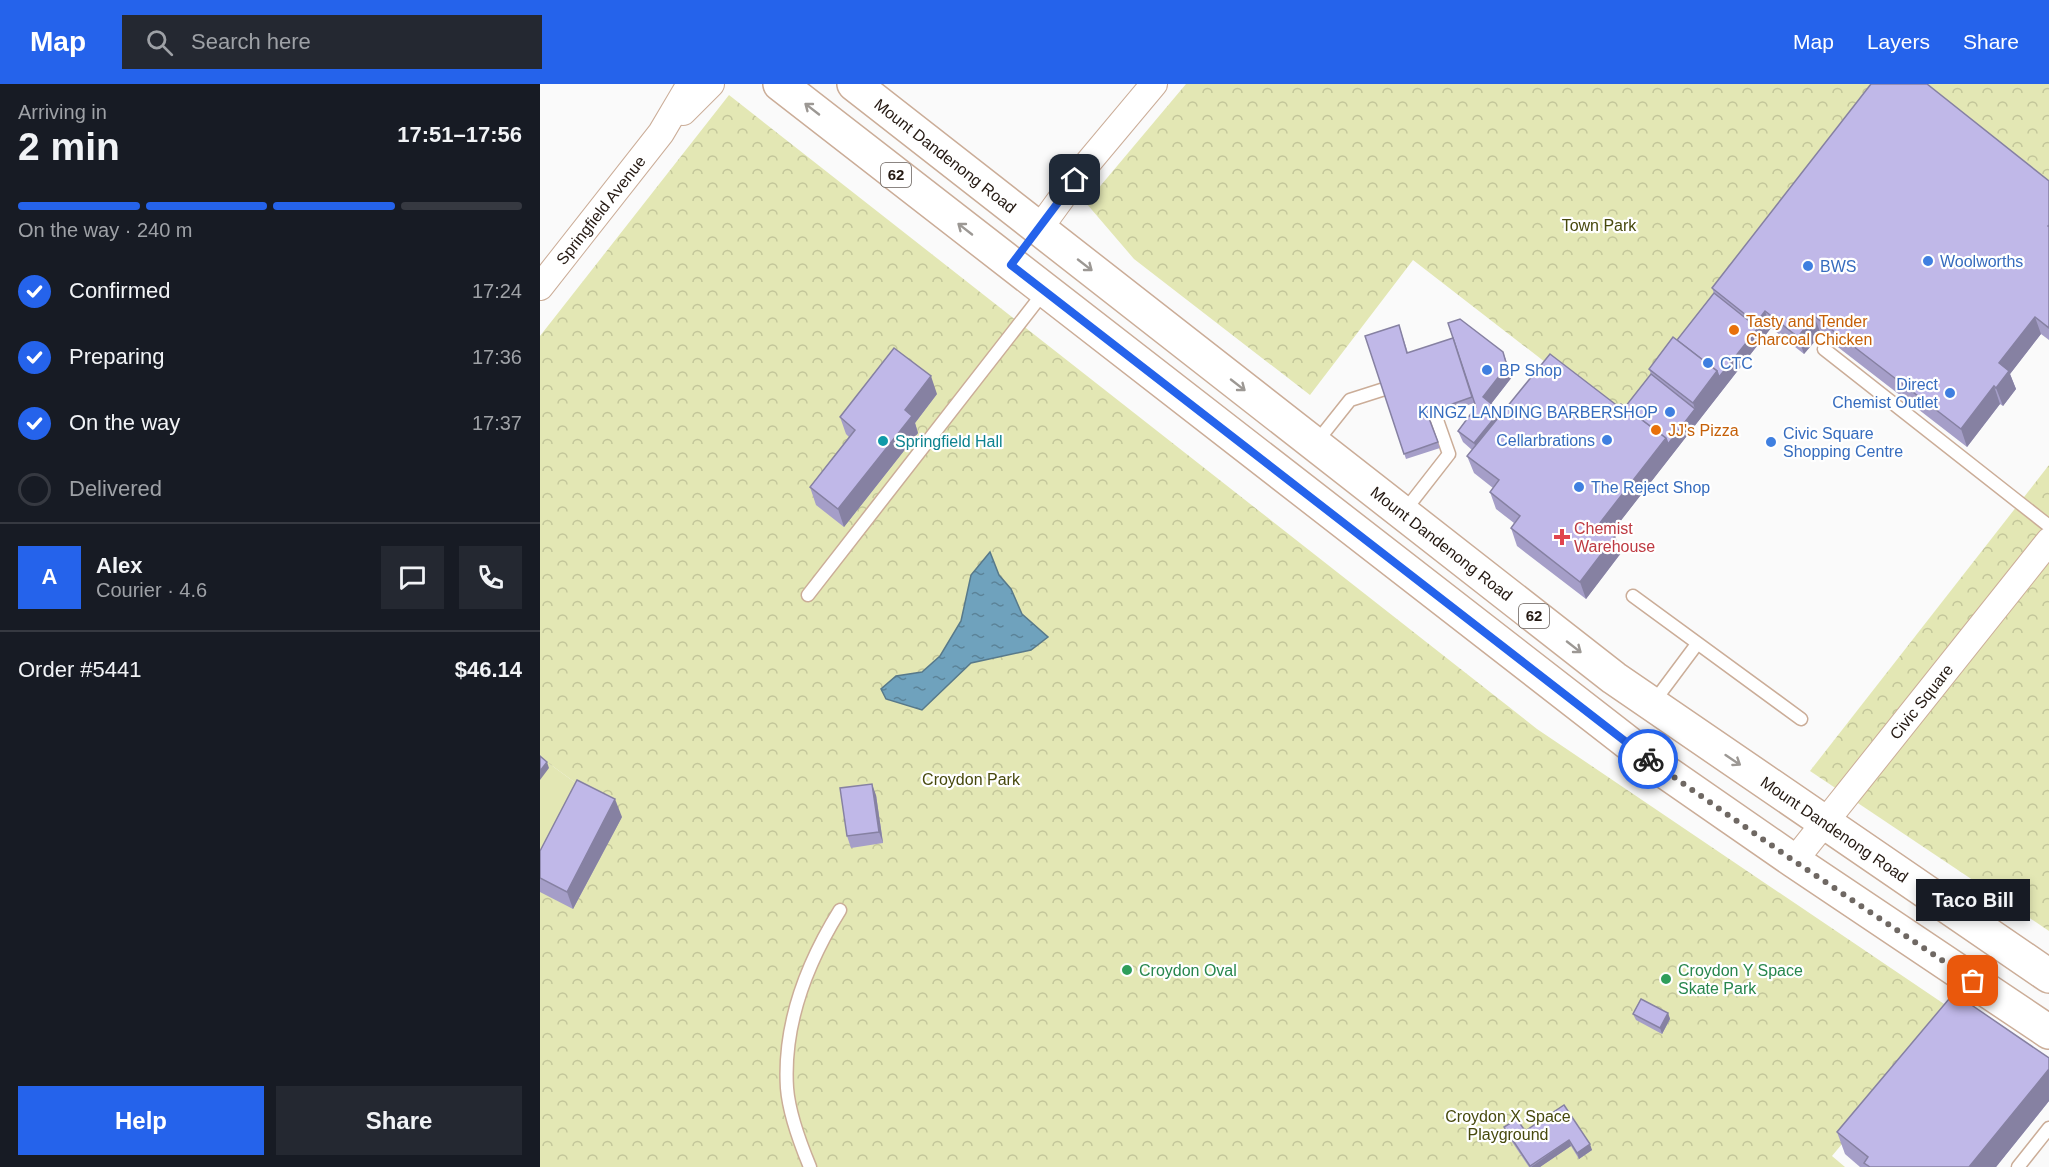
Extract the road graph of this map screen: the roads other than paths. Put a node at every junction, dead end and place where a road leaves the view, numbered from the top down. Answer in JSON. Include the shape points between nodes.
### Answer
{"nodes":[{"id":1,"x":690,"y":84,"type":"edge"},
{"id":2,"x":711,"y":84,"type":"edge"},
{"id":3,"x":780,"y":84,"type":"edge"},
{"id":4,"x":854,"y":84,"type":"edge"},
{"id":5,"x":1154,"y":84,"type":"edge"},
{"id":6,"x":661,"y":133,"type":"junction"},
{"id":7,"x":1039,"y":229,"type":"junction"},
{"id":8,"x":1011,"y":265,"type":"junction"},
{"id":9,"x":540,"y":287,"type":"edge"},
{"id":10,"x":1044,"y":292,"type":"junction"},
{"id":11,"x":1824,"y":349,"type":"dead end"},
{"id":12,"x":1411,"y":380,"type":"edge"},
{"id":13,"x":1425,"y":388,"type":"edge"},
{"id":14,"x":1314,"y":445,"type":"junction"},
{"id":15,"x":1402,"y":514,"type":"junction"},
{"id":16,"x":2049,"y":526,"type":"edge"},
{"id":17,"x":2049,"y":541,"type":"edge"},
{"id":18,"x":808,"y":595,"type":"dead end"},
{"id":19,"x":1633,"y":596,"type":"dead end"},
{"id":20,"x":1697,"y":644,"type":"junction"},
{"id":21,"x":1652,"y":705,"type":"junction"},
{"id":22,"x":1801,"y":719,"type":"dead end"},
{"id":23,"x":1824,"y":822,"type":"junction"},
{"id":24,"x":1794,"y":861,"type":"junction"},
{"id":25,"x":840,"y":910,"type":"dead end"},
{"id":26,"x":2049,"y":976,"type":"edge"},
{"id":27,"x":2049,"y":1032,"type":"edge"},
{"id":28,"x":2049,"y":1128,"type":"edge"},
{"id":29,"x":810,"y":1167,"type":"edge"},
{"id":30,"x":2018,"y":1167,"type":"edge"}],
"edges":[{"from":1,"to":6,"type":"street","name":"Springfield Avenue"},
{"from":2,"to":6,"type":"street","name":"Springfield Avenue"},
{"from":8,"to":3,"type":"main road","number":"62","one_way":true},
{"from":4,"to":7,"type":"main road","name":"Mount Dandenong Road","number":"62"},
{"from":5,"to":7,"type":"street"},
{"from":6,"to":9,"type":"street","name":"Springfield Avenue"},
{"from":7,"to":8,"type":"main road"},
{"from":7,"to":14,"type":"main road","name":"Mount Dandenong Road","number":"62","one_way":true},
{"from":8,"to":10,"type":"main road","number":"62"},
{"from":10,"to":18,"type":"lane"},
{"from":10,"to":24,"type":"main road","number":"62","via":[[1567,698]]},
{"from":11,"to":16,"type":"lane"},
{"from":12,"to":14,"type":"lane","via":[[1350,400]]},
{"from":13,"to":15,"type":"lane","via":[[1449,454]]},
{"from":14,"to":15,"type":"main road","name":"Mount Dandenong Road","number":"62"},
{"from":15,"to":21,"type":"main road","name":"Mount Dandenong Road","number":"62","one_way":true},
{"from":17,"to":23,"type":"street","name":"Civic Square"},
{"from":19,"to":20,"type":"lane"},
{"from":20,"to":21,"type":"lane"},
{"from":20,"to":22,"type":"lane"},
{"from":21,"to":23,"type":"main road","name":"Mount Dandenong Road","number":"62","one_way":true},
{"from":23,"to":24,"type":"street","name":"Civic Square"},
{"from":23,"to":26,"type":"main road","name":"Mount Dandenong Road","number":"62"},
{"from":24,"to":27,"type":"main road","number":"62"},
{"from":25,"to":29,"type":"lane","via":[[806,974],[789,1035],[787,1089]]},
{"from":28,"to":30,"type":"lane"}]}
